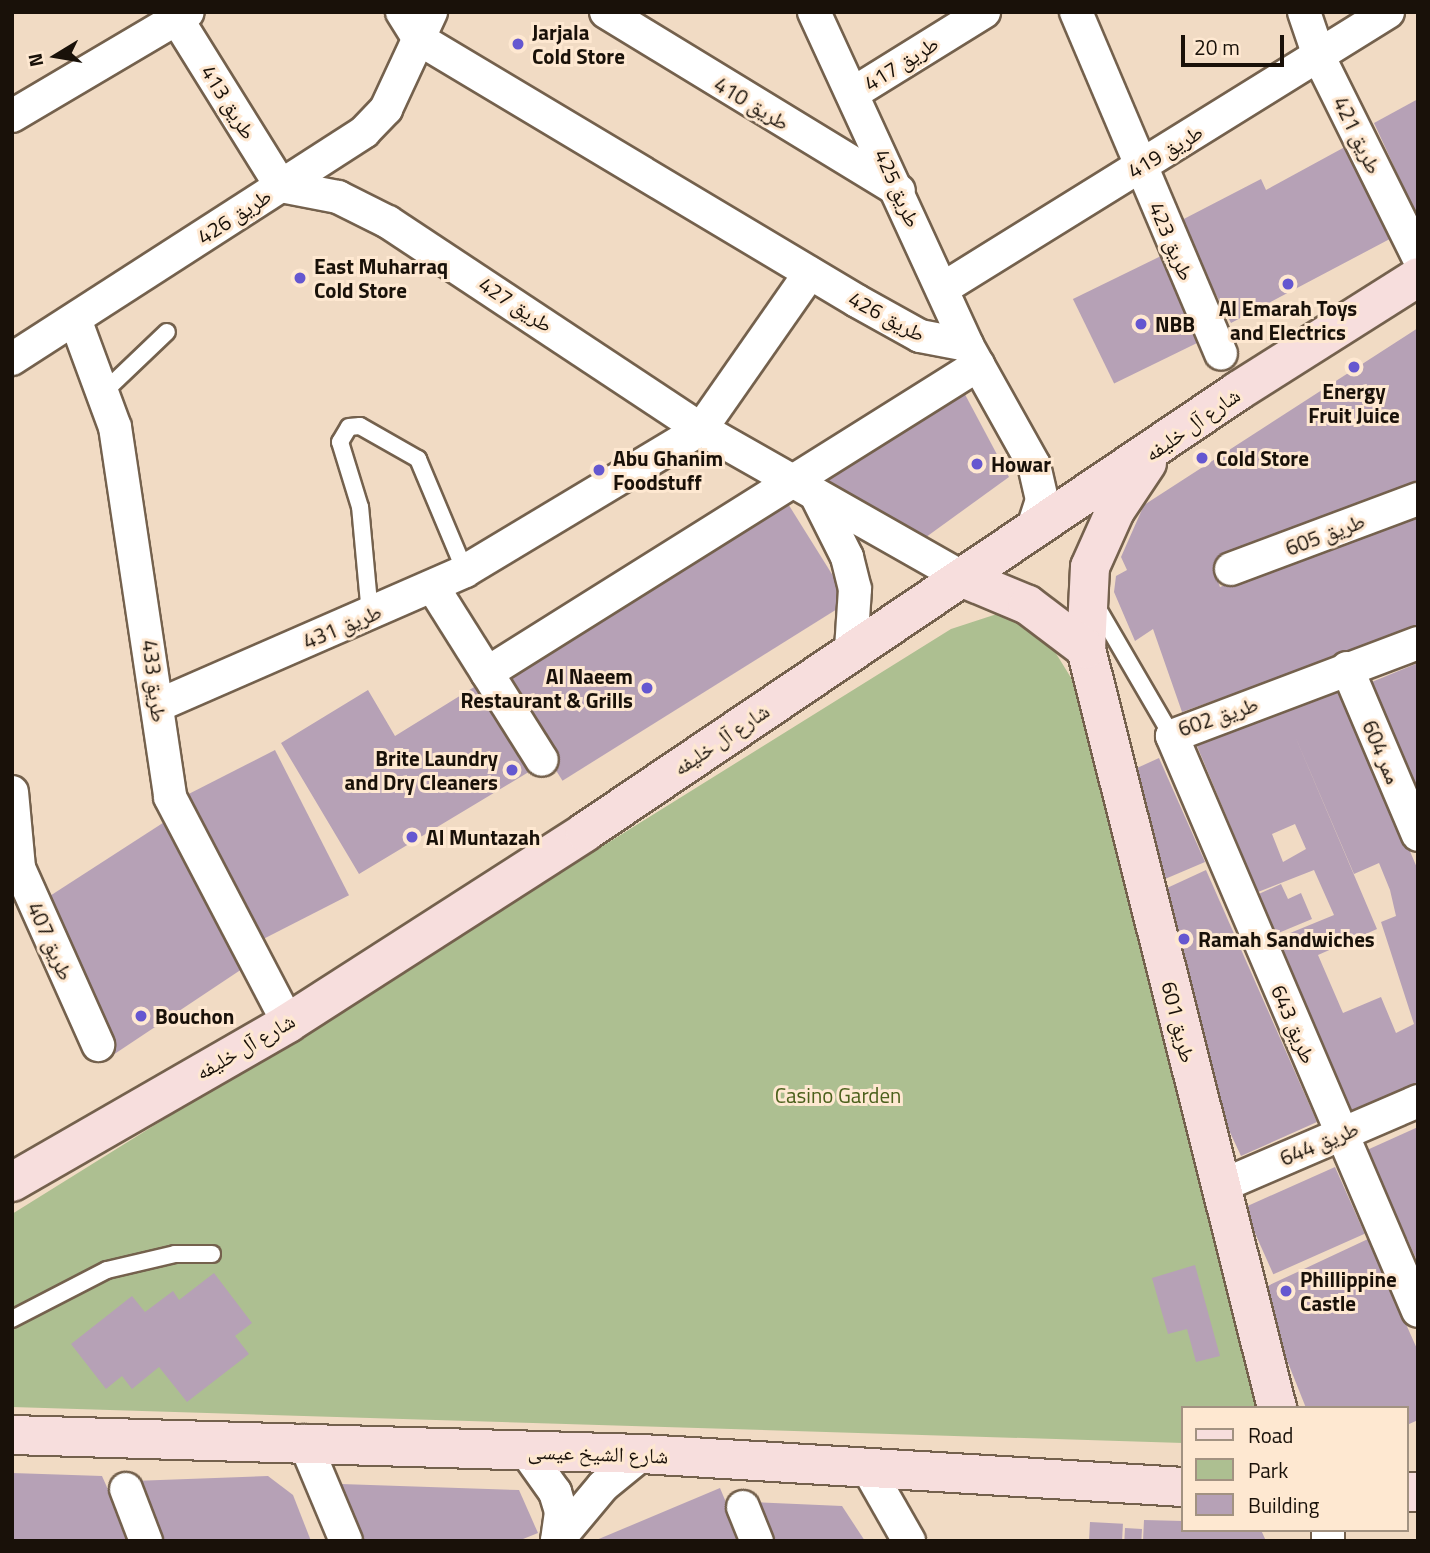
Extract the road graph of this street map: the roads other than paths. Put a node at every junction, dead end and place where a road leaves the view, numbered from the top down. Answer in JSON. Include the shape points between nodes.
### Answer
{"nodes":[{"id":1,"x":402,"y":12,"type":"edge"},
{"id":2,"x":607,"y":12,"type":"edge"},
{"id":3,"x":814,"y":12,"type":"edge"},
{"id":4,"x":984,"y":12,"type":"edge"},
{"id":5,"x":1076,"y":12,"type":"edge"},
{"id":6,"x":1304,"y":12,"type":"edge"},
{"id":7,"x":1388,"y":12,"type":"edge"},
{"id":8,"x":182,"y":15,"type":"edge"},
{"id":9,"x":425,"y":25,"type":"edge"},
{"id":10,"x":1320,"y":59,"type":"junction"},
{"id":11,"x":855,"y":92,"type":"junction"},
{"id":12,"x":12,"y":116,"type":"edge"},
{"id":13,"x":1140,"y":166,"type":"junction"},
{"id":14,"x":281,"y":186,"type":"junction"},
{"id":15,"x":899,"y":191,"type":"junction"},
{"id":16,"x":1418,"y":256,"type":"edge"},
{"id":17,"x":810,"y":273,"type":"junction"},
{"id":18,"x":1418,"y":277,"type":"edge"},
{"id":19,"x":942,"y":289,"type":"junction"},
{"id":20,"x":75,"y":319,"type":"junction"},
{"id":21,"x":167,"y":332,"type":"dead end"},
{"id":22,"x":1220,"y":354,"type":"dead end"},
{"id":23,"x":973,"y":355,"type":"junction"},
{"id":24,"x":12,"y":359,"type":"edge"},
{"id":25,"x":106,"y":390,"type":"junction"},
{"id":26,"x":701,"y":429,"type":"junction"},
{"id":27,"x":1156,"y":450,"type":"junction"},
{"id":28,"x":805,"y":490,"type":"junction"},
{"id":29,"x":1418,"y":499,"type":"edge"},
{"id":30,"x":1031,"y":534,"type":"junction"},
{"id":31,"x":1231,"y":569,"type":"dead end"},
{"id":32,"x":465,"y":571,"type":"junction"},
{"id":33,"x":963,"y":578,"type":"junction"},
{"id":34,"x":433,"y":587,"type":"junction"},
{"id":35,"x":1087,"y":593,"type":"junction"},
{"id":36,"x":370,"y":614,"type":"junction"},
{"id":37,"x":1418,"y":643,"type":"edge"},
{"id":38,"x":1086,"y":649,"type":"junction"},
{"id":39,"x":851,"y":650,"type":"junction"},
{"id":40,"x":1347,"y":668,"type":"junction"},
{"id":41,"x":487,"y":673,"type":"junction"},
{"id":42,"x":159,"y":705,"type":"junction"},
{"id":43,"x":1172,"y":736,"type":"junction"},
{"id":44,"x":542,"y":760,"type":"dead end"},
{"id":45,"x":12,"y":792,"type":"edge"},
{"id":46,"x":1418,"y":835,"type":"edge"},
{"id":47,"x":16,"y":870,"type":"edge"},
{"id":48,"x":288,"y":1023,"type":"junction"},
{"id":49,"x":98,"y":1045,"type":"dead end"},
{"id":50,"x":1418,"y":1101,"type":"edge"},
{"id":51,"x":1341,"y":1134,"type":"junction"},
{"id":52,"x":12,"y":1182,"type":"edge"},
{"id":53,"x":1221,"y":1186,"type":"junction"},
{"id":54,"x":212,"y":1254,"type":"dead end"},
{"id":55,"x":1418,"y":1311,"type":"edge"},
{"id":56,"x":12,"y":1319,"type":"edge"},
{"id":57,"x":1272,"y":1404,"type":"edge"},
{"id":58,"x":12,"y":1435,"type":"edge"},
{"id":59,"x":304,"y":1441,"type":"junction"},
{"id":60,"x":525,"y":1450,"type":"junction"},
{"id":61,"x":642,"y":1454,"type":"junction"},
{"id":62,"x":868,"y":1469,"type":"junction"},
{"id":63,"x":1182,"y":1487,"type":"edge"},
{"id":64,"x":126,"y":1489,"type":"dead end"},
{"id":65,"x":743,"y":1507,"type":"dead end"},
{"id":66,"x":146,"y":1541,"type":"edge"},
{"id":67,"x":346,"y":1541,"type":"edge"},
{"id":68,"x":557,"y":1541,"type":"edge"},
{"id":69,"x":757,"y":1541,"type":"edge"},
{"id":70,"x":909,"y":1541,"type":"edge"}],
"edges":[{"from":1,"to":9,"type":"street"},
{"from":2,"to":15,"type":"street","name":"طريق 410"},
{"from":3,"to":11,"type":"street","name":"طريق 425"},
{"from":4,"to":11,"type":"street","name":"طريق 417"},
{"from":5,"to":13,"type":"street","name":"طريق 423"},
{"from":6,"to":10,"type":"street","name":"طريق 421"},
{"from":7,"to":10,"type":"street","name":"طريق 419"},
{"from":8,"to":12,"type":"street","name":"طريق 413"},
{"from":8,"to":14,"type":"street","name":"طريق 413"},
{"from":9,"to":14,"type":"street","name":"طريق 426","via":[[379,116]]},
{"from":9,"to":17,"type":"street","name":"طريق 426"},
{"from":10,"to":13,"type":"street","name":"طريق 419"},
{"from":10,"to":16,"type":"street","name":"طريق 421"},
{"from":11,"to":15,"type":"street","name":"طريق 425"},
{"from":13,"to":19,"type":"street","name":"طريق 419"},
{"from":13,"to":22,"type":"street","name":"طريق 423"},
{"from":14,"to":20,"type":"street","name":"طريق 426"},
{"from":14,"to":26,"type":"street","name":"طريق 427","via":[[338,197],[388,222]]},
{"from":15,"to":19,"type":"street","name":"طريق 425"},
{"from":17,"to":23,"type":"street","name":"طريق 426","via":[[920,336]]},
{"from":17,"to":26,"type":"street"},
{"from":18,"to":27,"type":"street","name":"شارع آل خليفه"},
{"from":19,"to":23,"type":"street","name":"طريق 425"},
{"from":20,"to":24,"type":"street","name":"طريق 426"},
{"from":20,"to":25,"type":"street","name":"طريق 433"},
{"from":21,"to":25,"type":"lane"},
{"from":23,"to":28,"type":"street"},
{"from":23,"to":30,"type":"street","name":"طريق 425","via":[[1041,482],[1039,518]]},
{"from":25,"to":42,"type":"street","name":"طريق 433"},
{"from":26,"to":28,"type":"street","name":"طريق 427"},
{"from":26,"to":32,"type":"street"},
{"from":27,"to":30,"type":"street","name":"شارع آل خليفه"},
{"from":27,"to":35,"type":"street","name":"طريق 601","via":[[1115,511],[1090,567]]},
{"from":28,"to":33,"type":"street","name":"طريق 427"},
{"from":28,"to":39,"type":"street","via":[[848,557],[855,589]]},
{"from":28,"to":41,"type":"street"},
{"from":29,"to":31,"type":"street","name":"طريق 605"},
{"from":30,"to":33,"type":"street","name":"شارع آل خليفه"},
{"from":32,"to":34,"type":"street"},
{"from":32,"to":36,"type":"lane","via":[[418,459],[360,426],[349,427],[340,442],[360,508]]},
{"from":33,"to":38,"type":"street","via":[[1028,605]]},
{"from":33,"to":39,"type":"street","name":"شارع آل خليفه"},
{"from":34,"to":36,"type":"street","name":"طريق 431"},
{"from":34,"to":41,"type":"street"},
{"from":35,"to":38,"type":"street","name":"طريق 601"},
{"from":35,"to":43,"type":"lane","name":"طريق 602"},
{"from":36,"to":42,"type":"street","name":"طريق 431"},
{"from":37,"to":40,"type":"street","name":"طريق 602"},
{"from":38,"to":53,"type":"street","name":"طريق 601"},
{"from":39,"to":48,"type":"street","name":"شارع آل خليفه"},
{"from":40,"to":43,"type":"street","name":"طريق 602"},
{"from":40,"to":46,"type":"street","name":"ممر 604"},
{"from":41,"to":44,"type":"street"},
{"from":42,"to":48,"type":"street","name":"طريق 433","via":[[170,797]]},
{"from":43,"to":51,"type":"street","name":"طريق 643"},
{"from":45,"to":47,"type":"street","name":"طريق 407"},
{"from":47,"to":49,"type":"street","name":"طريق 407"},
{"from":48,"to":52,"type":"street","name":"شارع آل خليفه"},
{"from":50,"to":51,"type":"street","name":"طريق 644"},
{"from":51,"to":53,"type":"street","name":"طريق 644"},
{"from":51,"to":55,"type":"street","name":"طريق 643"},
{"from":53,"to":57,"type":"street","name":"طريق 601"},
{"from":54,"to":56,"type":"lane","via":[[175,1254],[118,1266]]},
{"from":58,"to":59,"type":"street","name":"شارع الشيخ عيسى"},
{"from":59,"to":60,"type":"street","name":"شارع الشيخ عيسى"},
{"from":59,"to":67,"type":"street"},
{"from":60,"to":61,"type":"street","name":"شارع الشيخ عيسى"},
{"from":60,"to":68,"type":"street","via":[[558,1502]]},
{"from":61,"to":62,"type":"street","name":"شارع الشيخ عيسى"},
{"from":61,"to":68,"type":"street","via":[[603,1486]]},
{"from":62,"to":63,"type":"street","name":"شارع الشيخ عيسى"},
{"from":62,"to":70,"type":"street"},
{"from":64,"to":66,"type":"street"},
{"from":65,"to":69,"type":"street"}]}
